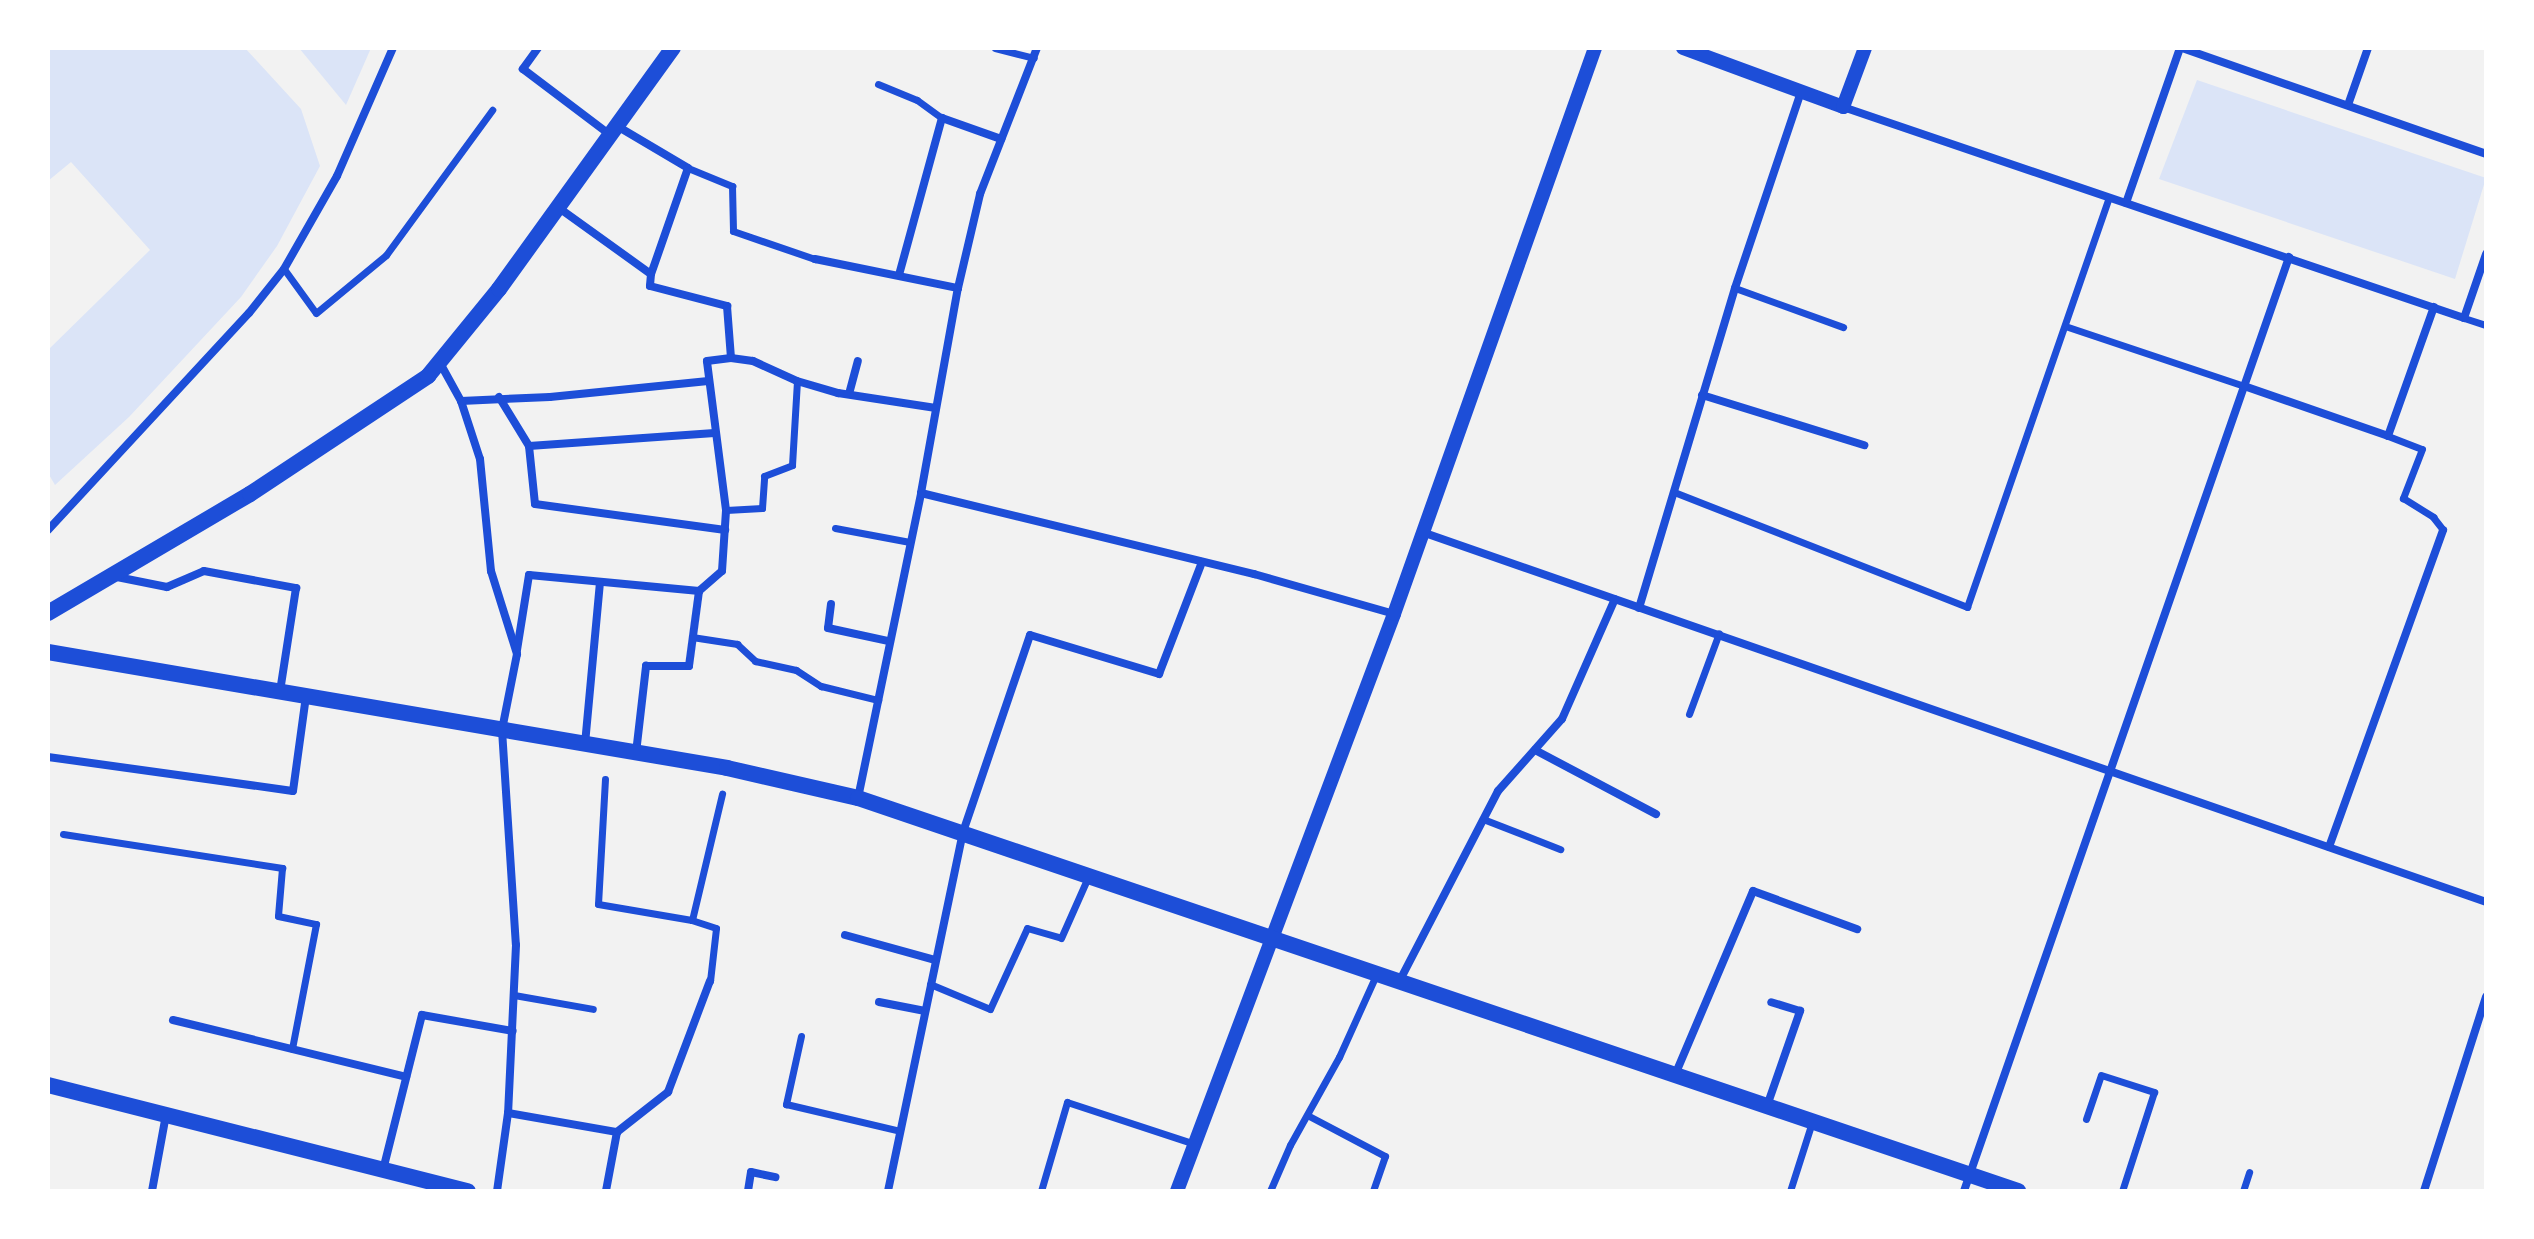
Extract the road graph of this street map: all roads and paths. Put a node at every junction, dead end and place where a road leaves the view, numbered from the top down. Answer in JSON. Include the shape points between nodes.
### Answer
{"nodes":[{"id":1,"x":393,"y":48,"type":"edge"},
{"id":2,"x":538,"y":48,"type":"edge"},
{"id":3,"x":673,"y":48,"type":"edge"},
{"id":4,"x":995,"y":48,"type":"edge"},
{"id":5,"x":1037,"y":48,"type":"edge"},
{"id":6,"x":1595,"y":48,"type":"edge"},
{"id":7,"x":1683,"y":48,"type":"edge"},
{"id":8,"x":1865,"y":48,"type":"edge"},
{"id":9,"x":2181,"y":48,"type":"edge"},
{"id":10,"x":2368,"y":48,"type":"edge"},
{"id":11,"x":1034,"y":58,"type":"junction"},
{"id":12,"x":523,"y":69,"type":"junction"},
{"id":13,"x":515,"y":79,"type":"dead end"},
{"id":14,"x":878,"y":84,"type":"dead end"},
{"id":15,"x":1801,"y":92,"type":"junction"},
{"id":16,"x":2348,"y":105,"type":"junction"},
{"id":17,"x":1843,"y":107,"type":"junction"},
{"id":18,"x":492,"y":110,"type":"dead end"},
{"id":19,"x":942,"y":118,"type":"junction"},
{"id":20,"x":612,"y":129,"type":"junction"},
{"id":21,"x":1001,"y":139,"type":"junction"},
{"id":22,"x":2486,"y":154,"type":"edge"},
{"id":23,"x":688,"y":168,"type":"junction"},
{"id":24,"x":2109,"y":198,"type":"junction"},
{"id":25,"x":2126,"y":203,"type":"junction"},
{"id":26,"x":559,"y":208,"type":"junction"},
{"id":27,"x":2486,"y":254,"type":"edge"},
{"id":28,"x":2289,"y":257,"type":"junction"},
{"id":29,"x":815,"y":259,"type":"joint"},
{"id":30,"x":284,"y":269,"type":"junction"},
{"id":31,"x":651,"y":274,"type":"junction"},
{"id":32,"x":899,"y":275,"type":"junction"},
{"id":33,"x":958,"y":288,"type":"junction"},
{"id":34,"x":1735,"y":288,"type":"junction"},
{"id":35,"x":2434,"y":307,"type":"junction"},
{"id":36,"x":2464,"y":318,"type":"junction"},
{"id":37,"x":2486,"y":325,"type":"edge"},
{"id":38,"x":2065,"y":326,"type":"junction"},
{"id":39,"x":1843,"y":327,"type":"dead end"},
{"id":40,"x":731,"y":358,"type":"junction"},
{"id":41,"x":858,"y":361,"type":"dead end"},
{"id":42,"x":440,"y":363,"type":"junction"},
{"id":43,"x":708,"y":381,"type":"junction"},
{"id":44,"x":797,"y":381,"type":"junction"},
{"id":45,"x":2244,"y":386,"type":"junction"},
{"id":46,"x":849,"y":394,"type":"junction"},
{"id":47,"x":1702,"y":395,"type":"junction"},
{"id":48,"x":499,"y":397,"type":"junction"},
{"id":49,"x":461,"y":401,"type":"junction"},
{"id":50,"x":936,"y":408,"type":"junction"},
{"id":51,"x":715,"y":433,"type":"junction"},
{"id":52,"x":2388,"y":436,"type":"junction"},
{"id":53,"x":1864,"y":445,"type":"dead end"},
{"id":54,"x":529,"y":446,"type":"junction"},
{"id":55,"x":1674,"y":492,"type":"junction"},
{"id":56,"x":921,"y":493,"type":"junction"},
{"id":57,"x":726,"y":510,"type":"junction"},
{"id":58,"x":835,"y":528,"type":"dead end"},
{"id":59,"x":48,"y":530,"type":"edge"},
{"id":60,"x":725,"y":530,"type":"junction"},
{"id":61,"x":2443,"y":530,"type":"joint"},
{"id":62,"x":1422,"y":532,"type":"junction"},
{"id":63,"x":910,"y":542,"type":"junction"},
{"id":64,"x":1202,"y":562,"type":"junction"},
{"id":65,"x":111,"y":576,"type":"junction"},
{"id":66,"x":600,"y":583,"type":"junction"},
{"id":67,"x":699,"y":591,"type":"junction"},
{"id":68,"x":1615,"y":599,"type":"junction"},
{"id":69,"x":831,"y":604,"type":"dead end"},
{"id":70,"x":1639,"y":608,"type":"junction"},
{"id":71,"x":48,"y":613,"type":"edge"},
{"id":72,"x":1394,"y":614,"type":"junction"},
{"id":73,"x":1719,"y":633,"type":"junction"},
{"id":74,"x":692,"y":637,"type":"junction"},
{"id":75,"x":888,"y":641,"type":"junction"},
{"id":76,"x":48,"y":652,"type":"edge"},
{"id":77,"x":517,"y":654,"type":"junction"},
{"id":78,"x":280,"y":692,"type":"junction"},
{"id":79,"x":306,"y":696,"type":"junction"},
{"id":80,"x":878,"y":700,"type":"junction"},
{"id":81,"x":1689,"y":714,"type":"dead end"},
{"id":82,"x":502,"y":730,"type":"junction"},
{"id":83,"x":585,"y":744,"type":"junction"},
{"id":84,"x":1535,"y":750,"type":"junction"},
{"id":85,"x":636,"y":753,"type":"junction"},
{"id":86,"x":48,"y":757,"type":"edge"},
{"id":87,"x":2110,"y":771,"type":"junction"},
{"id":88,"x":605,"y":779,"type":"dead end"},
{"id":89,"x":722,"y":794,"type":"dead end"},
{"id":90,"x":858,"y":798,"type":"junction"},
{"id":91,"x":1656,"y":814,"type":"dead end"},
{"id":92,"x":1483,"y":819,"type":"junction"},
{"id":93,"x":963,"y":832,"type":"junction"},
{"id":94,"x":63,"y":834,"type":"dead end"},
{"id":95,"x":2329,"y":847,"type":"junction"},
{"id":96,"x":1560,"y":849,"type":"dead end"},
{"id":97,"x":1088,"y":877,"type":"junction"},
{"id":98,"x":2486,"y":902,"type":"edge"},
{"id":99,"x":692,"y":920,"type":"junction"},
{"id":100,"x":1857,"y":929,"type":"dead end"},
{"id":101,"x":845,"y":935,"type":"dead end"},
{"id":102,"x":1269,"y":940,"type":"junction"},
{"id":103,"x":935,"y":960,"type":"junction"},
{"id":104,"x":1376,"y":975,"type":"junction"},
{"id":105,"x":710,"y":981,"type":"joint"},
{"id":106,"x":1399,"y":982,"type":"junction"},
{"id":107,"x":930,"y":984,"type":"junction"},
{"id":108,"x":514,"y":995,"type":"junction"},
{"id":109,"x":2486,"y":997,"type":"edge"},
{"id":110,"x":879,"y":1002,"type":"dead end"},
{"id":111,"x":1771,"y":1002,"type":"dead end"},
{"id":112,"x":593,"y":1009,"type":"dead end"},
{"id":113,"x":925,"y":1011,"type":"junction"},
{"id":114,"x":173,"y":1020,"type":"dead end"},
{"id":115,"x":513,"y":1031,"type":"junction"},
{"id":116,"x":801,"y":1036,"type":"dead end"},
{"id":117,"x":292,"y":1049,"type":"junction"},
{"id":118,"x":1674,"y":1076,"type":"junction"},
{"id":119,"x":406,"y":1077,"type":"junction"},
{"id":120,"x":48,"y":1085,"type":"edge"},
{"id":121,"x":1766,"y":1106,"type":"junction"},
{"id":122,"x":508,"y":1113,"type":"junction"},
{"id":123,"x":166,"y":1115,"type":"junction"},
{"id":124,"x":1309,"y":1116,"type":"junction"},
{"id":125,"x":2086,"y":1119,"type":"dead end"},
{"id":126,"x":1812,"y":1122,"type":"junction"},
{"id":127,"x":900,"y":1131,"type":"junction"},
{"id":128,"x":617,"y":1132,"type":"junction"},
{"id":129,"x":1195,"y":1144,"type":"junction"},
{"id":130,"x":383,"y":1170,"type":"junction"},
{"id":131,"x":2249,"y":1172,"type":"dead end"},
{"id":132,"x":1969,"y":1174,"type":"junction"},
{"id":133,"x":775,"y":1177,"type":"dead end"},
{"id":134,"x":152,"y":1191,"type":"edge"},
{"id":135,"x":468,"y":1191,"type":"edge"},
{"id":136,"x":497,"y":1191,"type":"edge"},
{"id":137,"x":606,"y":1191,"type":"edge"},
{"id":138,"x":748,"y":1191,"type":"edge"},
{"id":139,"x":888,"y":1191,"type":"edge"},
{"id":140,"x":1041,"y":1191,"type":"edge"},
{"id":141,"x":1177,"y":1191,"type":"edge"},
{"id":142,"x":1270,"y":1191,"type":"edge"},
{"id":143,"x":1373,"y":1191,"type":"edge"},
{"id":144,"x":1790,"y":1191,"type":"edge"},
{"id":145,"x":1964,"y":1191,"type":"edge"},
{"id":146,"x":2018,"y":1191,"type":"edge"},
{"id":147,"x":2122,"y":1191,"type":"edge"},
{"id":148,"x":2243,"y":1191,"type":"edge"},
{"id":149,"x":2424,"y":1191,"type":"edge"}],
"edges":[{"from":1,"to":30,"type":"street","via":[[337,176]]},
{"from":2,"to":12,"type":"street"},
{"from":3,"to":20,"type":"main road"},
{"from":4,"to":11,"type":"street"},
{"from":5,"to":11,"type":"street"},
{"from":6,"to":62,"type":"street"},
{"from":7,"to":15,"type":"street"},
{"from":8,"to":17,"type":"street"},
{"from":9,"to":16,"type":"street"},
{"from":9,"to":25,"type":"street"},
{"from":10,"to":16,"type":"street"},
{"from":11,"to":21,"type":"street"},
{"from":12,"to":13,"type":"street"},
{"from":12,"to":20,"type":"street"},
{"from":14,"to":19,"type":"street","via":[[917,100]]},
{"from":15,"to":17,"type":"street"},
{"from":15,"to":34,"type":"street"},
{"from":16,"to":22,"type":"street"},
{"from":17,"to":24,"type":"street"},
{"from":18,"to":30,"type":"street","via":[[386,255],[316,313]]},
{"from":19,"to":21,"type":"street"},
{"from":19,"to":32,"type":"street"},
{"from":20,"to":23,"type":"street"},
{"from":20,"to":26,"type":"main road"},
{"from":21,"to":33,"type":"street","via":[[980,194]]},
{"from":23,"to":29,"type":"street","via":[[732,186],[733,231]]},
{"from":23,"to":31,"type":"street"},
{"from":24,"to":25,"type":"street"},
{"from":24,"to":38,"type":"street"},
{"from":25,"to":28,"type":"street"},
{"from":26,"to":31,"type":"street"},
{"from":26,"to":42,"type":"main road"},
{"from":27,"to":36,"type":"street"},
{"from":28,"to":35,"type":"street"},
{"from":28,"to":45,"type":"street"},
{"from":29,"to":32,"type":"street"},
{"from":30,"to":59,"type":"street"},
{"from":31,"to":40,"type":"street","via":[[650,286],[727,306]]},
{"from":32,"to":33,"type":"street"},
{"from":33,"to":50,"type":"street"},
{"from":34,"to":39,"type":"street"},
{"from":34,"to":47,"type":"street"},
{"from":35,"to":36,"type":"street"},
{"from":35,"to":52,"type":"street"},
{"from":36,"to":37,"type":"street"},
{"from":38,"to":45,"type":"street"},
{"from":38,"to":55,"type":"street","via":[[1967,607]]},
{"from":40,"to":43,"type":"street","via":[[707,361]]},
{"from":40,"to":44,"type":"street","via":[[753,361]]},
{"from":41,"to":46,"type":"street"},
{"from":42,"to":49,"type":"street"},
{"from":42,"to":65,"type":"main road","via":[[389,404],[250,494]]},
{"from":43,"to":48,"type":"street"},
{"from":43,"to":51,"type":"street"},
{"from":44,"to":46,"type":"street"},
{"from":44,"to":57,"type":"street","via":[[792,465],[764,476],[762,508]]},
{"from":45,"to":52,"type":"street"},
{"from":45,"to":87,"type":"street"},
{"from":46,"to":50,"type":"street"},
{"from":47,"to":53,"type":"street"},
{"from":47,"to":55,"type":"street"},
{"from":48,"to":49,"type":"street"},
{"from":48,"to":54,"type":"street"},
{"from":49,"to":77,"type":"street","via":[[480,459],[491,571]]},
{"from":50,"to":56,"type":"street"},
{"from":51,"to":54,"type":"street"},
{"from":51,"to":57,"type":"street"},
{"from":52,"to":61,"type":"street","via":[[2422,449],[2403,498]]},
{"from":54,"to":60,"type":"street","via":[[535,504]]},
{"from":55,"to":70,"type":"street"},
{"from":56,"to":63,"type":"street"},
{"from":56,"to":64,"type":"street"},
{"from":57,"to":60,"type":"street"},
{"from":58,"to":63,"type":"street"},
{"from":60,"to":67,"type":"street","via":[[722,571]]},
{"from":61,"to":95,"type":"street"},
{"from":62,"to":68,"type":"street"},
{"from":62,"to":72,"type":"street"},
{"from":63,"to":75,"type":"street"},
{"from":64,"to":72,"type":"street"},
{"from":64,"to":93,"type":"street","via":[[1159,674],[1030,635]]},
{"from":65,"to":71,"type":"main road"},
{"from":65,"to":78,"type":"street","via":[[167,587],[204,571],[296,588]]},
{"from":66,"to":67,"type":"street"},
{"from":66,"to":77,"type":"street","via":[[529,575]]},
{"from":66,"to":83,"type":"street"},
{"from":67,"to":74,"type":"street"},
{"from":68,"to":70,"type":"street"},
{"from":68,"to":84,"type":"street","via":[[1562,719]]},
{"from":69,"to":75,"type":"street","via":[[828,628]]},
{"from":70,"to":73,"type":"street"},
{"from":72,"to":102,"type":"street"},
{"from":73,"to":81,"type":"street"},
{"from":73,"to":87,"type":"street"},
{"from":74,"to":80,"type":"street","via":[[737,644],[755,661]]},
{"from":74,"to":85,"type":"street","via":[[689,666],[646,666]]},
{"from":75,"to":80,"type":"street"},
{"from":76,"to":78,"type":"main road"},
{"from":77,"to":82,"type":"street"},
{"from":78,"to":79,"type":"main road"},
{"from":79,"to":82,"type":"main road"},
{"from":79,"to":86,"type":"street","via":[[293,791]]},
{"from":80,"to":90,"type":"street"},
{"from":82,"to":83,"type":"main road"},
{"from":82,"to":108,"type":"street","via":[[516,945]]},
{"from":83,"to":85,"type":"main road"},
{"from":84,"to":91,"type":"street"},
{"from":84,"to":92,"type":"street","via":[[1498,791]]},
{"from":85,"to":90,"type":"main road"},
{"from":87,"to":95,"type":"street"},
{"from":87,"to":132,"type":"street"},
{"from":88,"to":99,"type":"street","via":[[598,904]]},
{"from":89,"to":99,"type":"street"},
{"from":90,"to":93,"type":"main road"},
{"from":92,"to":96,"type":"street"},
{"from":92,"to":106,"type":"street"},
{"from":93,"to":97,"type":"main road"},
{"from":93,"to":103,"type":"street"},
{"from":94,"to":117,"type":"street","via":[[282,868],[278,916],[316,924]]},
{"from":95,"to":98,"type":"street"},
{"from":97,"to":102,"type":"main road"},
{"from":97,"to":107,"type":"street","via":[[1061,938],[1027,928],[990,1009]]},
{"from":99,"to":105,"type":"street","via":[[716,928]]},
{"from":100,"to":118,"type":"street","via":[[1753,891]]},
{"from":101,"to":103,"type":"street"},
{"from":102,"to":104,"type":"main road"},
{"from":102,"to":129,"type":"street"},
{"from":103,"to":107,"type":"street"},
{"from":104,"to":106,"type":"main road"},
{"from":104,"to":124,"type":"street"},
{"from":105,"to":128,"type":"street","via":[[668,1092]]},
{"from":106,"to":118,"type":"main road"},
{"from":107,"to":113,"type":"street"},
{"from":108,"to":112,"type":"street"},
{"from":108,"to":115,"type":"street"},
{"from":109,"to":149,"type":"street"},
{"from":110,"to":113,"type":"street"},
{"from":111,"to":121,"type":"street","via":[[1800,1011]]},
{"from":113,"to":127,"type":"street"},
{"from":114,"to":117,"type":"street"},
{"from":115,"to":119,"type":"street","via":[[422,1015]]},
{"from":115,"to":122,"type":"street"},
{"from":116,"to":127,"type":"street","via":[[786,1104]]},
{"from":117,"to":119,"type":"street"},
{"from":118,"to":121,"type":"main road"},
{"from":119,"to":130,"type":"street"},
{"from":120,"to":123,"type":"main road"},
{"from":121,"to":126,"type":"main road"},
{"from":122,"to":128,"type":"street"},
{"from":122,"to":136,"type":"street"},
{"from":123,"to":130,"type":"main road"},
{"from":123,"to":134,"type":"street"},
{"from":124,"to":142,"type":"street"},
{"from":124,"to":143,"type":"street","via":[[1385,1156]]},
{"from":125,"to":147,"type":"street","via":[[2101,1075],[2154,1092]]},
{"from":126,"to":132,"type":"main road"},
{"from":126,"to":144,"type":"street"},
{"from":127,"to":139,"type":"street"},
{"from":128,"to":137,"type":"street"},
{"from":129,"to":140,"type":"street","via":[[1067,1102]]},
{"from":129,"to":141,"type":"street"},
{"from":130,"to":135,"type":"main road"},
{"from":131,"to":148,"type":"street"},
{"from":132,"to":145,"type":"street"},
{"from":132,"to":146,"type":"main road"},
{"from":133,"to":138,"type":"street","via":[[751,1172]]}]}
